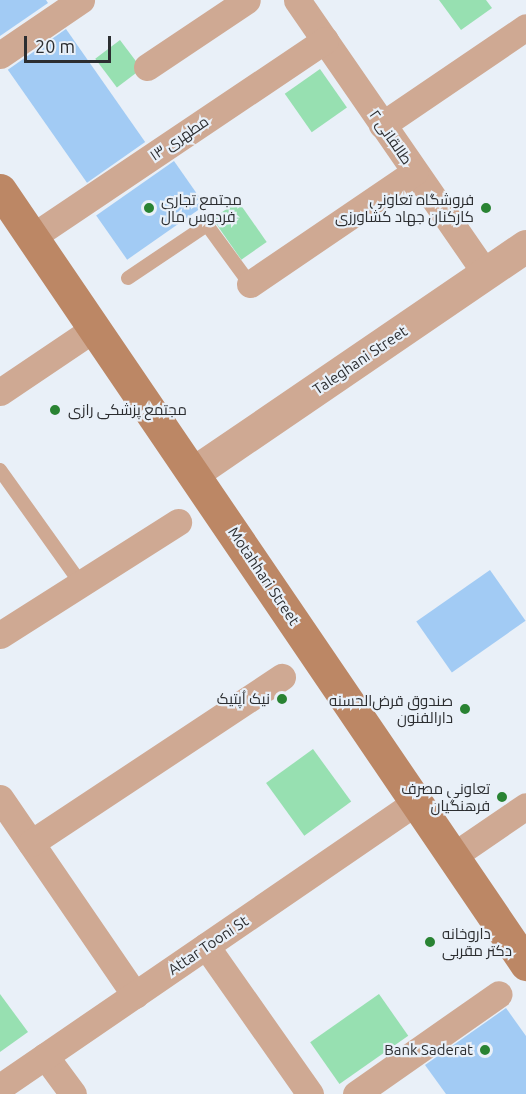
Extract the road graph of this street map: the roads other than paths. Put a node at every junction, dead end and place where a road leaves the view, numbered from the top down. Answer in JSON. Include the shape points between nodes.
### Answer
{"nodes":[{"id":1,"x":81,"y":0,"type":"edge"},
{"id":2,"x":247,"y":0,"type":"edge"},
{"id":3,"x":297,"y":0,"type":"edge"},
{"id":4,"x":526,"y":27,"type":"edge"},
{"id":5,"x":325,"y":40,"type":"junction"},
{"id":6,"x":0,"y":55,"type":"edge"},
{"id":7,"x":147,"y":67,"type":"dead end"},
{"id":8,"x":382,"y":125,"type":"junction"},
{"id":9,"x":416,"y":172,"type":"junction"},
{"id":10,"x":0,"y":190,"type":"edge"},
{"id":11,"x":32,"y":237,"type":"junction"},
{"id":12,"x":526,"y":246,"type":"edge"},
{"id":13,"x":486,"y":274,"type":"junction"},
{"id":14,"x":128,"y":278,"type":"dead end"},
{"id":15,"x":250,"y":284,"type":"joint"},
{"id":16,"x":95,"y":328,"type":"junction"},
{"id":17,"x":0,"y":392,"type":"edge"},
{"id":18,"x":0,"y":470,"type":"edge"},
{"id":19,"x":193,"y":473,"type":"junction"},
{"id":20,"x":178,"y":522,"type":"dead end"},
{"id":21,"x":80,"y":582,"type":"junction"},
{"id":22,"x":0,"y":635,"type":"edge"},
{"id":23,"x":282,"y":677,"type":"dead end"},
{"id":24,"x":0,"y":798,"type":"edge"},
{"id":25,"x":416,"y":802,"type":"junction"},
{"id":26,"x":526,"y":806,"type":"edge"},
{"id":27,"x":31,"y":843,"type":"junction"},
{"id":28,"x":453,"y":856,"type":"junction"},
{"id":29,"x":206,"y":946,"type":"junction"},
{"id":30,"x":526,"y":964,"type":"edge"},
{"id":31,"x":499,"y":994,"type":"dead end"},
{"id":32,"x":135,"y":995,"type":"junction"},
{"id":33,"x":45,"y":1056,"type":"junction"},
{"id":34,"x":0,"y":1088,"type":"edge"},
{"id":35,"x":73,"y":1094,"type":"edge"},
{"id":36,"x":310,"y":1094,"type":"edge"},
{"id":37,"x":356,"y":1094,"type":"edge"}],
"edges":[{"from":1,"to":6,"type":"street"},
{"from":2,"to":7,"type":"street"},
{"from":3,"to":5,"type":"street","name":"طالقانی ۲"},
{"from":4,"to":8,"type":"street"},
{"from":5,"to":8,"type":"street","name":"طالقانی ۲"},
{"from":5,"to":11,"type":"street","name":"مطهری ۱۳"},
{"from":8,"to":9,"type":"street","name":"طالقانی ۲"},
{"from":9,"to":13,"type":"street","name":"طالقانی ۲"},
{"from":9,"to":15,"type":"street"},
{"from":10,"to":11,"type":"main road","name":"Motahhari Street"},
{"from":11,"to":16,"type":"main road","name":"Motahhari Street"},
{"from":12,"to":13,"type":"street","name":"Taleghani Street"},
{"from":13,"to":19,"type":"street","name":"Taleghani Street"},
{"from":14,"to":15,"type":"lane","via":[[207,225]]},
{"from":16,"to":17,"type":"street"},
{"from":16,"to":19,"type":"main road","name":"Motahhari Street"},
{"from":18,"to":21,"type":"lane"},
{"from":19,"to":25,"type":"main road","name":"Motahhari Street"},
{"from":20,"to":21,"type":"street"},
{"from":21,"to":22,"type":"street"},
{"from":23,"to":27,"type":"street"},
{"from":24,"to":27,"type":"street"},
{"from":25,"to":28,"type":"main road","name":"Motahhari Street"},
{"from":25,"to":29,"type":"street","name":"Attar Tooni St"},
{"from":26,"to":28,"type":"street"},
{"from":27,"to":32,"type":"street"},
{"from":28,"to":30,"type":"main road","name":"Motahhari Street"},
{"from":29,"to":32,"type":"street","name":"Attar Tooni St"},
{"from":29,"to":36,"type":"street"},
{"from":31,"to":37,"type":"street"},
{"from":32,"to":33,"type":"street","name":"Attar Tooni St"},
{"from":33,"to":34,"type":"street","name":"Attar Tooni St"},
{"from":33,"to":35,"type":"street"}]}
